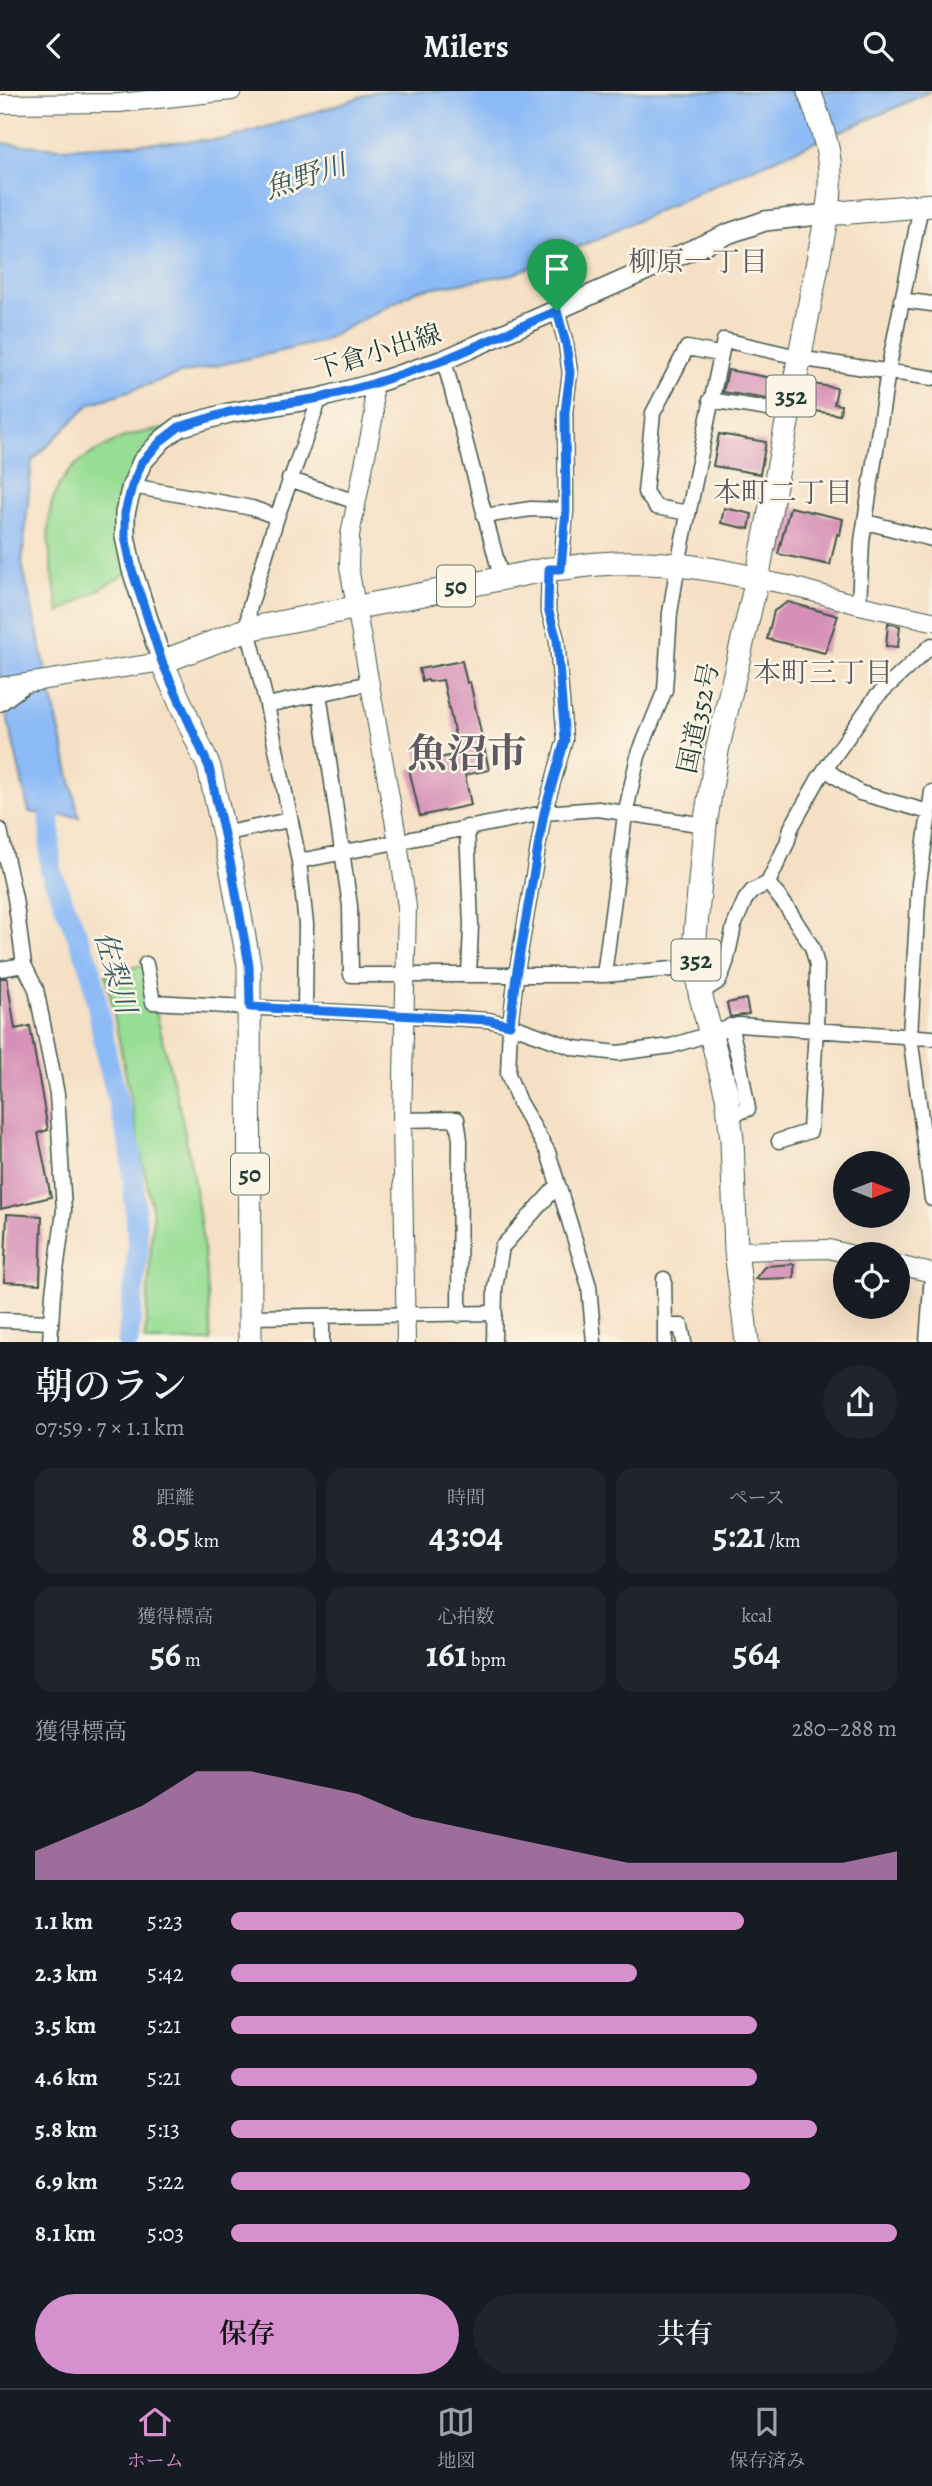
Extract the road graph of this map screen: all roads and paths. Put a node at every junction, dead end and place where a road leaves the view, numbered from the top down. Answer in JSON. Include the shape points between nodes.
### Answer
{"nodes":[{"id":1,"x":232,"y":91,"type":"edge"},
{"id":2,"x":808,"y":91,"type":"edge"},
{"id":3,"x":0,"y":104,"type":"edge"},
{"id":4,"x":927,"y":205,"type":"edge"},
{"id":5,"x":827,"y":214,"type":"junction"},
{"id":6,"x":901,"y":300,"type":"junction"},
{"id":7,"x":932,"y":304,"type":"edge"},
{"id":8,"x":557,"y":311,"type":"junction"},
{"id":9,"x":719,"y":354,"type":"junction"},
{"id":10,"x":799,"y":357,"type":"junction"},
{"id":11,"x":444,"y":360,"type":"junction"},
{"id":12,"x":888,"y":371,"type":"junction"},
{"id":13,"x":932,"y":378,"type":"edge"},
{"id":14,"x":372,"y":384,"type":"junction"},
{"id":15,"x":320,"y":398,"type":"junction"},
{"id":16,"x":710,"y":400,"type":"junction"},
{"id":17,"x":787,"y":412,"type":"junction"},
{"id":18,"x":289,"y":479,"type":"junction"},
{"id":19,"x":132,"y":486,"type":"junction"},
{"id":20,"x":356,"y":502,"type":"junction"},
{"id":21,"x":566,"y":510,"type":"junction"},
{"id":22,"x":688,"y":513,"type":"junction"},
{"id":23,"x":277,"y":516,"type":"junction"},
{"id":24,"x":484,"y":516,"type":"junction"},
{"id":25,"x":866,"y":522,"type":"junction"},
{"id":26,"x":932,"y":539,"type":"edge"},
{"id":27,"x":678,"y":563,"type":"junction"},
{"id":28,"x":555,"y":569,"type":"junction"},
{"id":29,"x":501,"y":577,"type":"junction"},
{"id":30,"x":757,"y":579,"type":"junction"},
{"id":31,"x":859,"y":605,"type":"junction"},
{"id":32,"x":354,"y":607,"type":"junction"},
{"id":33,"x":932,"y":622,"type":"edge"},
{"id":34,"x":248,"y":629,"type":"junction"},
{"id":35,"x":932,"y":645,"type":"edge"},
{"id":36,"x":162,"y":662,"type":"junction"},
{"id":37,"x":370,"y":683,"type":"junction"},
{"id":38,"x":27,"y":684,"type":"junction"},
{"id":39,"x":0,"y":687,"type":"edge"},
{"id":40,"x":318,"y":693,"type":"junction"},
{"id":41,"x":0,"y":704,"type":"edge"},
{"id":42,"x":267,"y":705,"type":"junction"},
{"id":43,"x":825,"y":769,"type":"junction"},
{"id":44,"x":932,"y":792,"type":"edge"},
{"id":45,"x":929,"y":812,"type":"junction"},
{"id":46,"x":544,"y":813,"type":"junction"},
{"id":47,"x":625,"y":815,"type":"junction"},
{"id":48,"x":289,"y":820,"type":"junction"},
{"id":49,"x":705,"y":825,"type":"junction"},
{"id":50,"x":467,"y":827,"type":"junction"},
{"id":51,"x":0,"y":830,"type":"edge"},
{"id":52,"x":223,"y":834,"type":"junction"},
{"id":53,"x":398,"y":842,"type":"junction"},
{"id":54,"x":342,"y":852,"type":"junction"},
{"id":55,"x":299,"y":861,"type":"junction"},
{"id":56,"x":768,"y":883,"type":"junction"},
{"id":57,"x":926,"y":897,"type":"edge"},
{"id":58,"x":146,"y":964,"type":"dead end"},
{"id":59,"x":24,"y":965,"type":"junction"},
{"id":60,"x":696,"y":967,"type":"junction"},
{"id":61,"x":0,"y":969,"type":"edge"},
{"id":62,"x":406,"y":975,"type":"junction"},
{"id":63,"x":469,"y":975,"type":"junction"},
{"id":64,"x":604,"y":975,"type":"junction"},
{"id":65,"x":516,"y":976,"type":"junction"},
{"id":66,"x":700,"y":993,"type":"junction"},
{"id":67,"x":250,"y":1007,"type":"junction"},
{"id":68,"x":305,"y":1009,"type":"junction"},
{"id":69,"x":404,"y":1016,"type":"junction"},
{"id":70,"x":510,"y":1025,"type":"junction"},
{"id":71,"x":721,"y":1029,"type":"junction"},
{"id":72,"x":816,"y":1030,"type":"junction"},
{"id":73,"x":910,"y":1036,"type":"junction"},
{"id":74,"x":932,"y":1038,"type":"edge"},
{"id":75,"x":402,"y":1120,"type":"junction"},
{"id":76,"x":779,"y":1141,"type":"dead end"},
{"id":77,"x":558,"y":1185,"type":"junction"},
{"id":78,"x":932,"y":1199,"type":"edge"},
{"id":79,"x":833,"y":1250,"type":"edge"},
{"id":80,"x":736,"y":1251,"type":"junction"},
{"id":81,"x":910,"y":1268,"type":"edge"},
{"id":82,"x":932,"y":1274,"type":"edge"},
{"id":83,"x":664,"y":1279,"type":"dead end"},
{"id":84,"x":495,"y":1313,"type":"junction"},
{"id":85,"x":458,"y":1315,"type":"junction"},
{"id":86,"x":322,"y":1316,"type":"junction"},
{"id":87,"x":406,"y":1316,"type":"junction"},
{"id":88,"x":250,"y":1317,"type":"junction"},
{"id":89,"x":0,"y":1321,"type":"edge"},
{"id":90,"x":51,"y":1322,"type":"junction"},
{"id":91,"x":666,"y":1326,"type":"junction"},
{"id":92,"x":50,"y":1342,"type":"edge"},
{"id":93,"x":250,"y":1342,"type":"edge"},
{"id":94,"x":322,"y":1342,"type":"edge"},
{"id":95,"x":406,"y":1342,"type":"edge"},
{"id":96,"x":494,"y":1342,"type":"edge"},
{"id":97,"x":594,"y":1342,"type":"edge"},
{"id":98,"x":665,"y":1342,"type":"edge"},
{"id":99,"x":684,"y":1342,"type":"edge"},
{"id":100,"x":747,"y":1342,"type":"edge"},
{"id":101,"x":927,"y":1342,"type":"edge"}],
"edges":[{"from":1,"to":3,"type":"street","via":[[119,103]]},
{"from":2,"to":5,"type":"main road","name":"国道352号","via":[[831,170]]},
{"from":4,"to":5,"type":"main road"},
{"from":4,"to":6,"type":"street"},
{"from":5,"to":8,"type":"main road","name":"下倉小出線","via":[[765,221],[741,229]]},
{"from":5,"to":10,"type":"main road","name":"国道352号","number":"352"},
{"from":6,"to":7,"type":"street"},
{"from":6,"to":12,"type":"street"},
{"from":8,"to":11,"type":"main road","name":"下倉小出線"},
{"from":8,"to":21,"type":"street","via":[[570,373],[565,412]]},
{"from":9,"to":10,"type":"street","via":[[724,340]]},
{"from":9,"to":16,"type":"street"},
{"from":9,"to":22,"type":"street","via":[[687,348],[653,413],[645,492],[656,507]]},
{"from":10,"to":12,"type":"street"},
{"from":10,"to":17,"type":"main road","name":"国道352号","number":"352"},
{"from":11,"to":14,"type":"main road","name":"下倉小出線"},
{"from":11,"to":24,"type":"street"},
{"from":12,"to":13,"type":"street"},
{"from":12,"to":25,"type":"street"},
{"from":14,"to":15,"type":"main road","name":"下倉小出線"},
{"from":14,"to":20,"type":"street","via":[[374,415]]},
{"from":15,"to":18,"type":"street"},
{"from":15,"to":19,"type":"main road","name":"下倉小出線","via":[[229,412],[179,427],[152,449]]},
{"from":16,"to":17,"type":"street"},
{"from":16,"to":22,"type":"street"},
{"from":17,"to":30,"type":"main road","name":"国道352号","number":"352"},
{"from":18,"to":20,"type":"street"},
{"from":18,"to":23,"type":"street"},
{"from":19,"to":23,"type":"street"},
{"from":19,"to":36,"type":"main road","name":"下倉小出線","via":[[125,536]]},
{"from":20,"to":32,"type":"street","via":[[349,567]]},
{"from":21,"to":24,"type":"street","via":[[531,509]]},
{"from":21,"to":28,"type":"street"},
{"from":22,"to":27,"type":"street"},
{"from":23,"to":34,"type":"street","via":[[249,610]]},
{"from":24,"to":29,"type":"street"},
{"from":25,"to":26,"type":"street"},
{"from":25,"to":31,"type":"street"},
{"from":27,"to":28,"type":"main road","number":"50","via":[[598,563]]},
{"from":27,"to":30,"type":"main road","number":"50"},
{"from":27,"to":47,"type":"street","via":[[666,690],[638,756]]},
{"from":28,"to":29,"type":"main road","number":"50"},
{"from":28,"to":46,"type":"street","via":[[548,608],[557,640],[565,740]]},
{"from":29,"to":32,"type":"main road","number":"50"},
{"from":30,"to":31,"type":"street"},
{"from":30,"to":49,"type":"main road","name":"国道352号","number":"352","via":[[717,751]]},
{"from":31,"to":33,"type":"street"},
{"from":32,"to":34,"type":"main road","number":"50"},
{"from":32,"to":37,"type":"street"},
{"from":34,"to":36,"type":"main road","number":"50"},
{"from":34,"to":42,"type":"street"},
{"from":35,"to":43,"type":"street","via":[[875,698]]},
{"from":36,"to":38,"type":"street"},
{"from":36,"to":52,"type":"main road","number":"50","via":[[209,767]]},
{"from":37,"to":40,"type":"street"},
{"from":37,"to":53,"type":"street"},
{"from":38,"to":39,"type":"street"},
{"from":38,"to":41,"type":"street"},
{"from":40,"to":42,"type":"street"},
{"from":40,"to":54,"type":"street"},
{"from":42,"to":48,"type":"street"},
{"from":43,"to":45,"type":"street","via":[[860,793]]},
{"from":43,"to":56,"type":"street","via":[[791,828]]},
{"from":44,"to":45,"type":"street"},
{"from":45,"to":57,"type":"street","via":[[919,883]]},
{"from":46,"to":47,"type":"street","via":[[598,810]]},
{"from":46,"to":50,"type":"street"},
{"from":46,"to":65,"type":"street"},
{"from":47,"to":49,"type":"street"},
{"from":47,"to":64,"type":"street"},
{"from":48,"to":52,"type":"street"},
{"from":48,"to":55,"type":"street"},
{"from":49,"to":60,"type":"main road","name":"国道352号","number":"352"},
{"from":50,"to":53,"type":"street"},
{"from":50,"to":63,"type":"street"},
{"from":51,"to":59,"type":"street"},
{"from":52,"to":67,"type":"main road","number":"50","via":[[249,965]]},
{"from":53,"to":54,"type":"street"},
{"from":53,"to":62,"type":"street","via":[[407,907]]},
{"from":54,"to":55,"type":"street"},
{"from":54,"to":62,"type":"street","via":[[350,906],[351,975]]},
{"from":55,"to":68,"type":"street","via":[[306,924]]},
{"from":56,"to":66,"type":"street","via":[[745,900],[719,981]]},
{"from":56,"to":72,"type":"street","via":[[813,947]]},
{"from":57,"to":73,"type":"street"},
{"from":58,"to":67,"type":"street","via":[[153,1002]]},
{"from":59,"to":61,"type":"street"},
{"from":59,"to":90,"type":"street","via":[[36,989],[57,1094],[64,1210]]},
{"from":60,"to":64,"type":"street"},
{"from":60,"to":66,"type":"main road","name":"国道352号","number":"352"},
{"from":62,"to":63,"type":"street"},
{"from":62,"to":69,"type":"street"},
{"from":63,"to":65,"type":"street"},
{"from":64,"to":65,"type":"street"},
{"from":65,"to":70,"type":"street"},
{"from":66,"to":71,"type":"main road","name":"国道352号","number":"352"},
{"from":67,"to":68,"type":"street"},
{"from":67,"to":88,"type":"main road","number":"50"},
{"from":68,"to":69,"type":"street"},
{"from":69,"to":70,"type":"street"},
{"from":69,"to":75,"type":"street"},
{"from":70,"to":71,"type":"street","via":[[574,1048],[618,1053],[671,1046]]},
{"from":70,"to":77,"type":"street","via":[[508,1073],[548,1152]]},
{"from":71,"to":72,"type":"street"},
{"from":71,"to":80,"type":"main road","name":"国道352号","number":"352"},
{"from":72,"to":73,"type":"street"},
{"from":72,"to":76,"type":"street","via":[[810,1131]]},
{"from":73,"to":74,"type":"street"},
{"from":73,"to":78,"type":"street"},
{"from":75,"to":85,"type":"street","via":[[457,1119]]},
{"from":75,"to":87,"type":"street"},
{"from":77,"to":84,"type":"street","via":[[502,1247]]},
{"from":77,"to":97,"type":"street","via":[[589,1286]]},
{"from":79,"to":80,"type":"street"},
{"from":80,"to":100,"type":"main road","name":"国道352号","number":"352"},
{"from":81,"to":82,"type":"street"},
{"from":82,"to":101,"type":"street"},
{"from":83,"to":91,"type":"street"},
{"from":84,"to":85,"type":"street"},
{"from":84,"to":96,"type":"street"},
{"from":85,"to":87,"type":"street"},
{"from":86,"to":87,"type":"street"},
{"from":86,"to":88,"type":"street"},
{"from":86,"to":94,"type":"street"},
{"from":87,"to":95,"type":"street"},
{"from":88,"to":93,"type":"main road","number":"50"},
{"from":89,"to":90,"type":"street"},
{"from":90,"to":92,"type":"street"},
{"from":91,"to":98,"type":"street"},
{"from":91,"to":99,"type":"street","via":[[681,1326]]}]}
